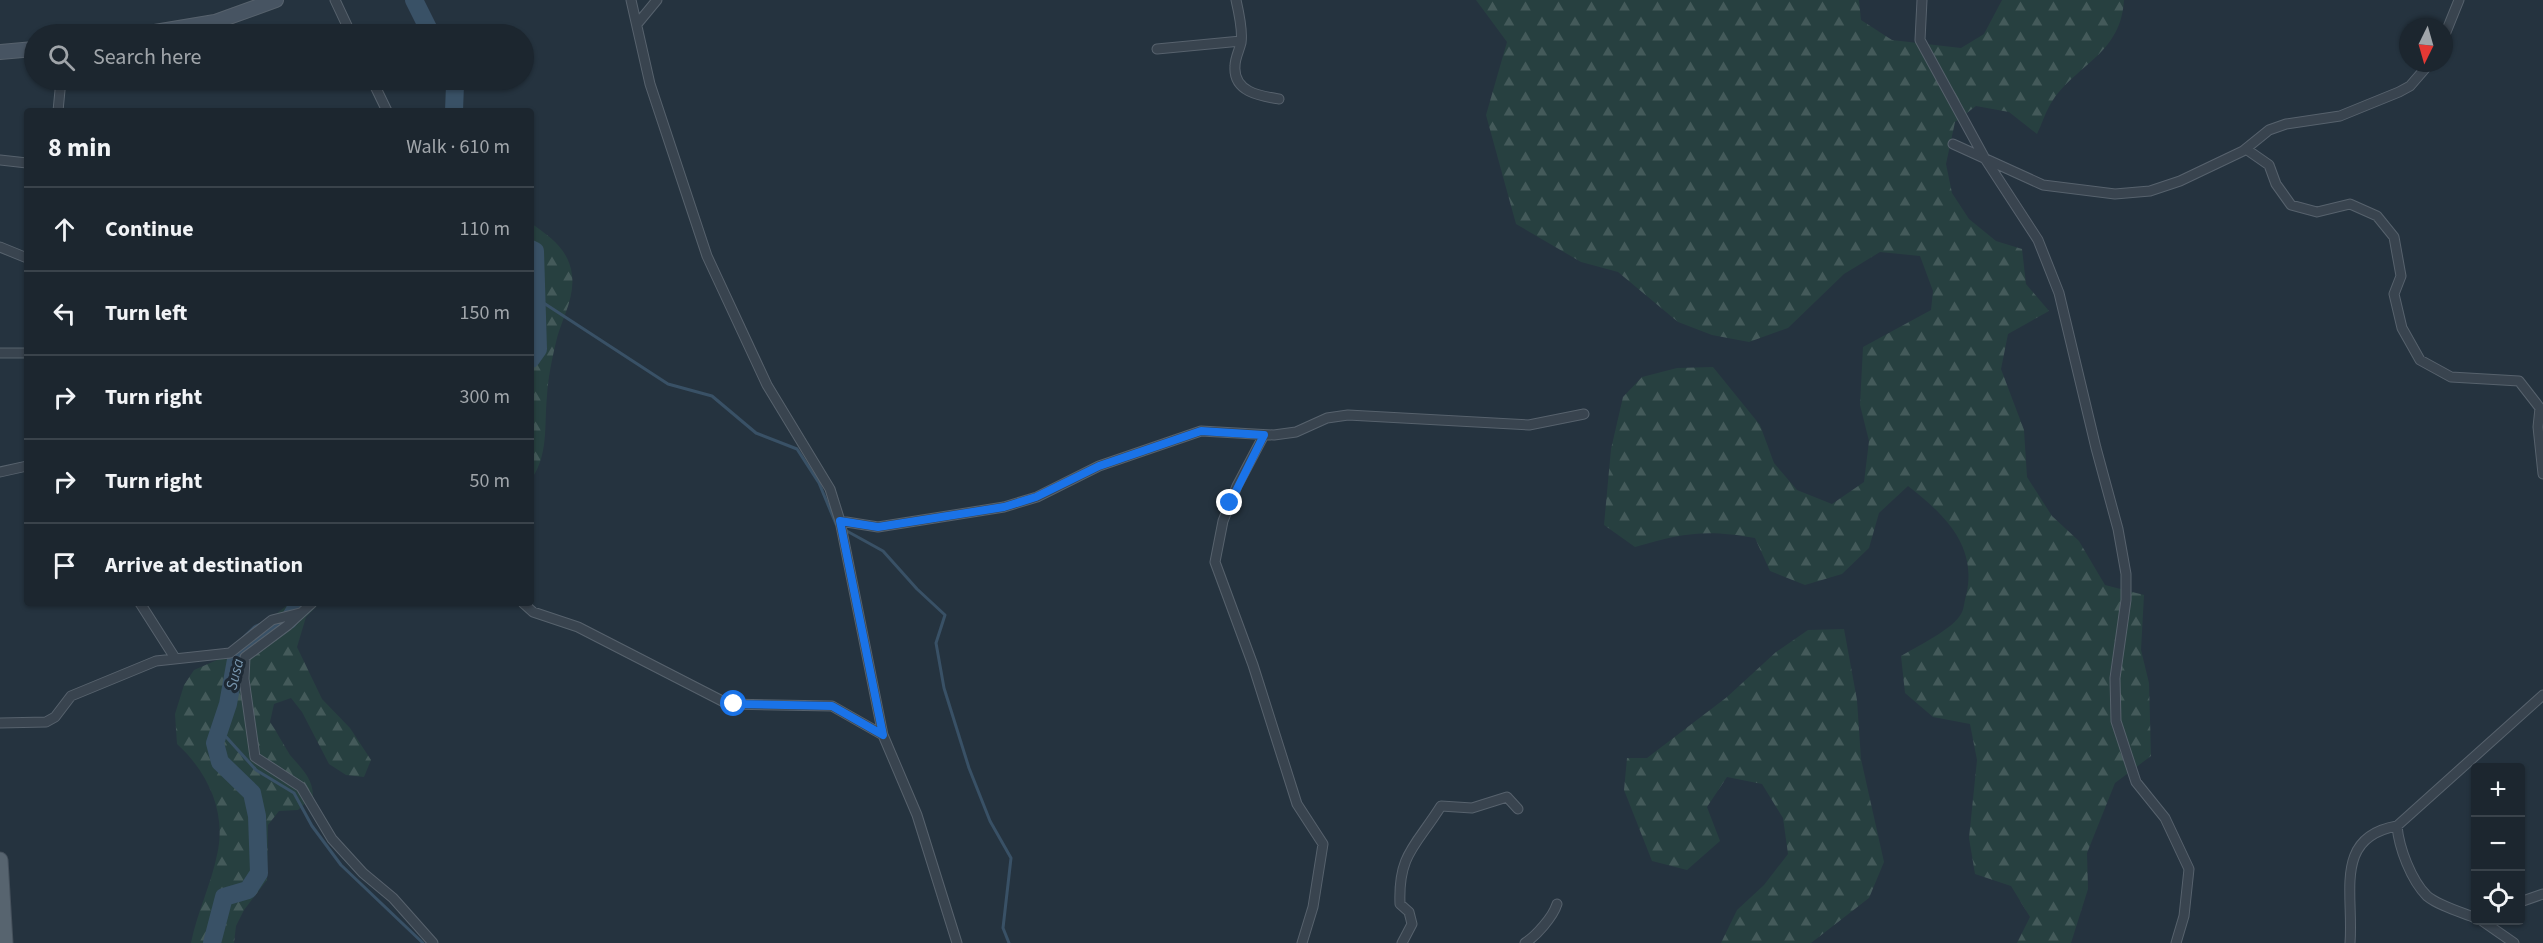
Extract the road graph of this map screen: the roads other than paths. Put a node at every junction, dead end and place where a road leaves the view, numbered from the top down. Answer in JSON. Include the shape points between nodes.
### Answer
{"nodes":[{"id":1,"x":276,"y":0,"type":"edge"},
{"id":2,"x":335,"y":0,"type":"edge"},
{"id":3,"x":631,"y":0,"type":"edge"},
{"id":4,"x":657,"y":0,"type":"edge"},
{"id":5,"x":1236,"y":0,"type":"edge"},
{"id":6,"x":1922,"y":0,"type":"edge"},
{"id":7,"x":2458,"y":0,"type":"edge"},
{"id":8,"x":2451,"y":18,"type":"edge"},
{"id":9,"x":638,"y":23,"type":"junction"},
{"id":10,"x":203,"y":24,"type":"edge"},
{"id":11,"x":346,"y":24,"type":"edge"},
{"id":12,"x":1241,"y":41,"type":"junction"},
{"id":13,"x":1157,"y":49,"type":"dead end"},
{"id":14,"x":24,"y":50,"type":"edge"},
{"id":15,"x":0,"y":52,"type":"edge"},
{"id":16,"x":2422,"y":72,"type":"edge"},
{"id":17,"x":60,"y":90,"type":"edge"},
{"id":18,"x":377,"y":90,"type":"edge"},
{"id":19,"x":1280,"y":99,"type":"dead end"},
{"id":20,"x":58,"y":108,"type":"edge"},
{"id":21,"x":386,"y":108,"type":"edge"},
{"id":22,"x":1953,"y":144,"type":"dead end"},
{"id":23,"x":2246,"y":149,"type":"junction"},
{"id":24,"x":1984,"y":158,"type":"junction"},
{"id":25,"x":0,"y":160,"type":"edge"},
{"id":26,"x":24,"y":163,"type":"edge"},
{"id":27,"x":0,"y":247,"type":"edge"},
{"id":28,"x":24,"y":257,"type":"edge"},
{"id":29,"x":0,"y":353,"type":"edge"},
{"id":30,"x":24,"y":353,"type":"edge"},
{"id":31,"x":1584,"y":414,"type":"dead end"},
{"id":32,"x":1264,"y":435,"type":"junction"},
{"id":33,"x":24,"y":467,"type":"edge"},
{"id":34,"x":0,"y":472,"type":"edge"},
{"id":35,"x":2543,"y":474,"type":"edge"},
{"id":36,"x":840,"y":521,"type":"junction"},
{"id":37,"x":142,"y":606,"type":"edge"},
{"id":38,"x":308,"y":606,"type":"edge"},
{"id":39,"x":526,"y":606,"type":"edge"},
{"id":40,"x":300,"y":613,"type":"junction"},
{"id":41,"x":175,"y":658,"type":"junction"},
{"id":42,"x":2543,"y":695,"type":"edge"},
{"id":43,"x":0,"y":723,"type":"edge"},
{"id":44,"x":883,"y":735,"type":"junction"},
{"id":45,"x":1518,"y":809,"type":"dead end"},
{"id":46,"x":2397,"y":826,"type":"junction"},
{"id":47,"x":0,"y":860,"type":"edge"},
{"id":48,"x":2543,"y":894,"type":"edge"},
{"id":49,"x":2525,"y":900,"type":"edge"},
{"id":50,"x":1557,"y":904,"type":"dead end"},
{"id":51,"x":2471,"y":916,"type":"edge"},
{"id":52,"x":2487,"y":925,"type":"edge"},
{"id":53,"x":5,"y":943,"type":"edge"},
{"id":54,"x":433,"y":943,"type":"edge"},
{"id":55,"x":957,"y":943,"type":"edge"},
{"id":56,"x":1302,"y":943,"type":"edge"},
{"id":57,"x":1402,"y":943,"type":"edge"},
{"id":58,"x":1525,"y":943,"type":"edge"},
{"id":59,"x":2176,"y":943,"type":"edge"},
{"id":60,"x":2350,"y":943,"type":"edge"},
{"id":61,"x":2514,"y":943,"type":"edge"}],
"edges":[{"from":1,"to":10,"type":"main road"},
{"from":2,"to":11,"type":"street"},
{"from":3,"to":9,"type":"street"},
{"from":4,"to":9,"type":"street"},
{"from":5,"to":12,"type":"street"},
{"from":6,"to":24,"type":"street","via":[[1920,40]]},
{"from":7,"to":8,"type":"street"},
{"from":9,"to":36,"type":"street","via":[[650,84],[707,256],[767,385],[830,489]]},
{"from":12,"to":13,"type":"street"},
{"from":12,"to":19,"type":"street","via":[[1235,65],[1238,83],[1256,95]]},
{"from":14,"to":15,"type":"main road"},
{"from":16,"to":23,"type":"street","via":[[2410,86],[2398,92],[2340,116],[2269,130]]},
{"from":17,"to":20,"type":"street"},
{"from":18,"to":21,"type":"street"},
{"from":22,"to":24,"type":"street"},
{"from":23,"to":24,"type":"street","via":[[2160,189],[2127,194],[2043,185]]},
{"from":23,"to":35,"type":"street","via":[[2269,165],[2276,184],[2291,205],[2317,212],[2350,204],[2377,216],[2394,237],[2401,276],[2394,294],[2402,328],[2420,360],[2451,377],[2519,381],[2540,408]]},
{"from":24,"to":59,"type":"street","via":[[2038,240],[2052,270],[2118,529],[2126,591],[2115,678],[2115,722],[2136,782],[2165,818],[2189,869],[2184,916]]},
{"from":25,"to":26,"type":"street"},
{"from":27,"to":28,"type":"street"},
{"from":29,"to":30,"type":"street"},
{"from":31,"to":32,"type":"street","via":[[1529,425],[1348,415],[1327,418],[1296,432]]},
{"from":32,"to":36,"type":"street","via":[[1201,431],[1099,466],[1036,497],[1004,507],[878,527]]},
{"from":32,"to":56,"type":"street","via":[[1223,521],[1215,562],[1297,804],[1323,844],[1313,907]]},
{"from":33,"to":34,"type":"street"},
{"from":36,"to":44,"type":"street"},
{"from":37,"to":41,"type":"street"},
{"from":38,"to":40,"type":"street"},
{"from":39,"to":44,"type":"street","via":[[578,627],[724,702],[832,706]]},
{"from":40,"to":41,"type":"street","via":[[272,620],[230,653]]},
{"from":40,"to":54,"type":"street","via":[[245,657],[244,679],[255,757],[301,787],[332,839]]},
{"from":41,"to":43,"type":"street","via":[[156,661],[71,696],[55,717],[46,722]]},
{"from":42,"to":46,"type":"street"},
{"from":44,"to":55,"type":"street","via":[[917,815]]},
{"from":45,"to":57,"type":"street","via":[[1507,797],[1472,808],[1441,806],[1404,861],[1400,904],[1409,912],[1412,924]]},
{"from":46,"to":51,"type":"street","via":[[2407,862],[2427,895]]},
{"from":46,"to":60,"type":"street","via":[[2369,834],[2353,857]]},
{"from":47,"to":53,"type":"main road"},
{"from":48,"to":49,"type":"street"},
{"from":50,"to":58,"type":"street","via":[[1534,938]]},
{"from":52,"to":61,"type":"street"}]}
